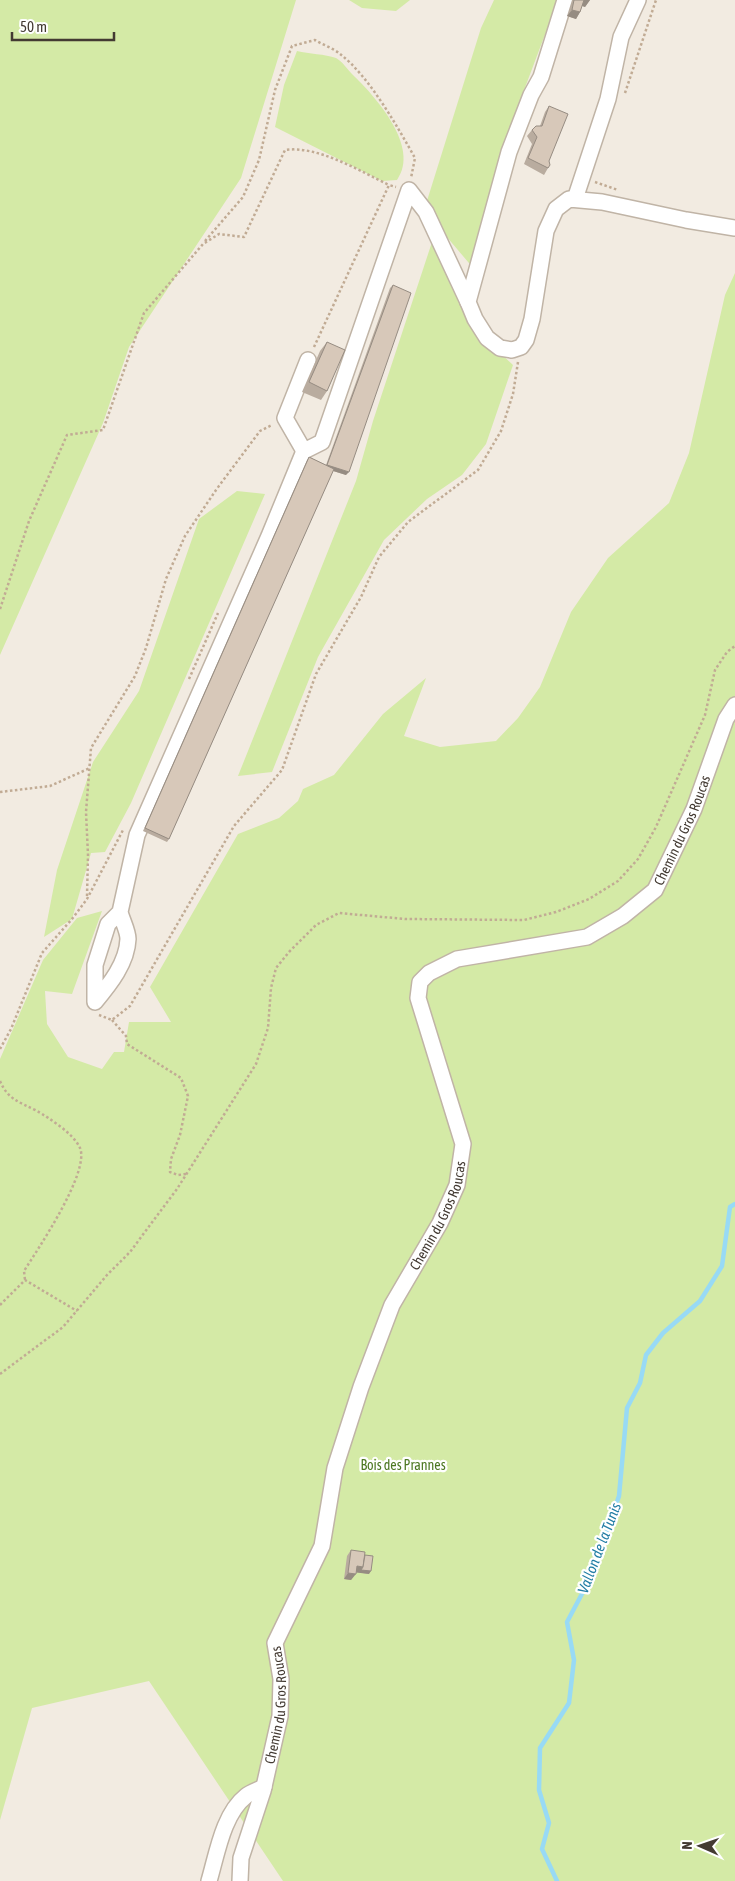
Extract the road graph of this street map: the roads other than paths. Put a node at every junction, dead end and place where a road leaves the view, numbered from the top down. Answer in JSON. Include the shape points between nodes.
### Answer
{"nodes":[{"id":1,"x":565,"y":0,"type":"edge"},
{"id":2,"x":638,"y":0,"type":"edge"},
{"id":3,"x":575,"y":199,"type":"junction"},
{"id":4,"x":735,"y":228,"type":"edge"},
{"id":5,"x":468,"y":302,"type":"junction"},
{"id":6,"x":308,"y":360,"type":"road end"},
{"id":7,"x":304,"y":451,"type":"junction"},
{"id":8,"x":735,"y":706,"type":"edge"},
{"id":9,"x":120,"y":912,"type":"junction"},
{"id":10,"x":264,"y":1787,"type":"junction"},
{"id":11,"x":209,"y":1881,"type":"edge"},
{"id":12,"x":240,"y":1881,"type":"edge"}],
"edges":[{"from":1,"to":5,"type":"street","via":[[540,77],[509,152]]},
{"from":2,"to":3,"type":"street","via":[[621,37],[608,99]]},
{"from":3,"to":4,"type":"street"},
{"from":3,"to":5,"type":"street","via":[[570,198],[556,209],[546,231],[532,318],[521,347],[500,348],[487,338]]},
{"from":5,"to":7,"type":"street","via":[[426,212],[409,190],[322,442]]},
{"from":6,"to":7,"type":"street","via":[[285,418]]},
{"from":7,"to":9,"type":"street","via":[[137,834]]},
{"from":8,"to":10,"type":"street","name":"Chemin du Gros Roucas","via":[[726,719],[694,809],[655,890],[624,916],[587,937],[456,959],[429,973],[420,982],[418,998],[463,1144],[457,1185],[440,1223],[392,1305],[335,1468],[322,1546],[275,1643],[281,1679],[280,1716]]},
{"from":9,"to":9,"type":"street","via":[[108,924],[95,965],[95,1002],[111,983],[122,962],[128,938]]},
{"from":10,"to":11,"type":"street","via":[[246,1796],[234,1810],[222,1836]]},
{"from":10,"to":12,"type":"street","name":"Chemin du Gros Roucas","via":[[241,1858]]}]}
